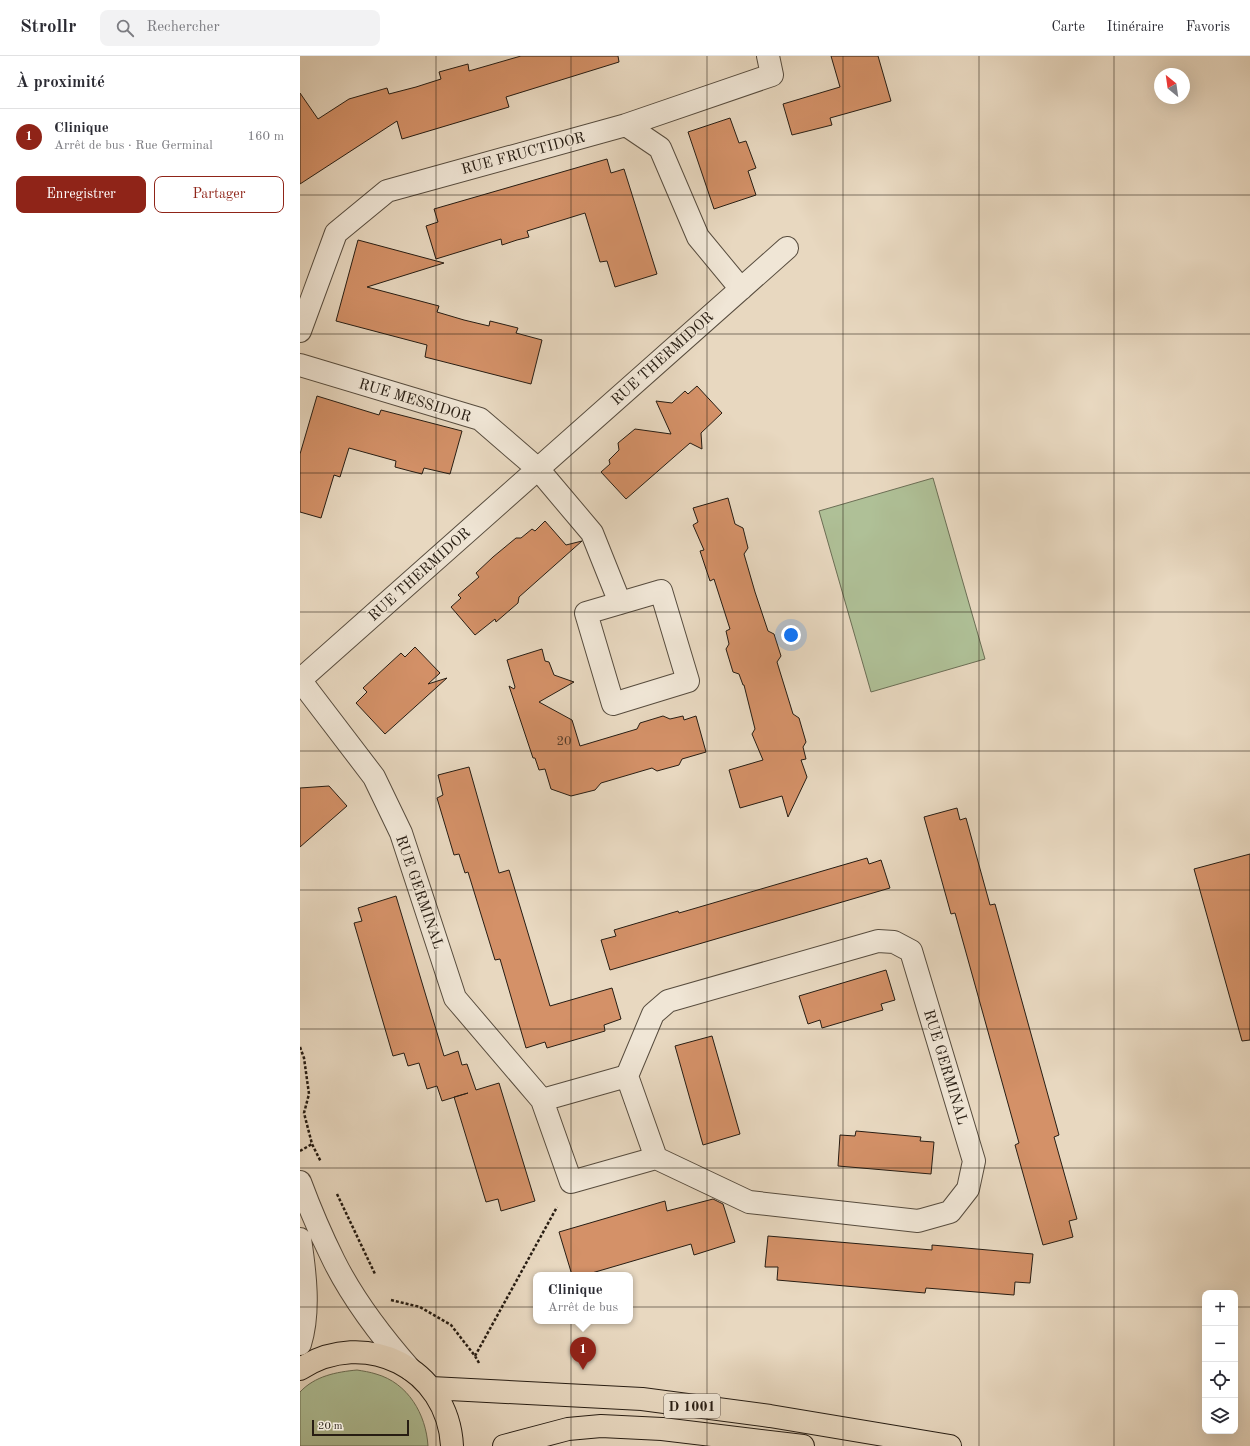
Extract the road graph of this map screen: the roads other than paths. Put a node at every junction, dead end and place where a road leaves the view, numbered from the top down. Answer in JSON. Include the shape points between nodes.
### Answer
{"nodes":[{"id":1,"x":768,"y":56,"type":"edge"},
{"id":2,"x":626,"y":125,"type":"junction"},
{"id":3,"x":787,"y":248,"type":"dead end"},
{"id":4,"x":740,"y":289,"type":"junction"},
{"id":5,"x":300,"y":331,"type":"edge"},
{"id":6,"x":300,"y":365,"type":"edge"},
{"id":7,"x":538,"y":469,"type":"junction"},
{"id":8,"x":620,"y":603,"type":"junction"},
{"id":9,"x":300,"y":680,"type":"edge"},
{"id":10,"x":627,"y":1076,"type":"junction"},
{"id":11,"x":542,"y":1100,"type":"junction"},
{"id":12,"x":656,"y":1158,"type":"junction"},
{"id":13,"x":300,"y":1182,"type":"edge"},
{"id":14,"x":300,"y":1239,"type":"edge"},
{"id":15,"x":300,"y":1344,"type":"edge"},
{"id":16,"x":300,"y":1369,"type":"edge"},
{"id":17,"x":410,"y":1369,"type":"junction"},
{"id":18,"x":431,"y":1388,"type":"junction"},
{"id":19,"x":452,"y":1446,"type":"edge"},
{"id":20,"x":504,"y":1446,"type":"edge"},
{"id":21,"x":803,"y":1446,"type":"edge"},
{"id":22,"x":950,"y":1446,"type":"edge"}],
"edges":[{"from":1,"to":2,"type":"street","name":"RUE FRUCTIDOR","via":[[772,75]]},
{"from":2,"to":4,"type":"street","via":[[660,148],[698,237]]},
{"from":2,"to":5,"type":"street","name":"RUE FRUCTIDOR","via":[[387,190],[336,233]]},
{"from":3,"to":4,"type":"street","name":"RUE THERMIDOR"},
{"from":4,"to":7,"type":"street","name":"RUE THERMIDOR"},
{"from":6,"to":7,"type":"street","name":"RUE MESSIDOR","via":[[480,419]]},
{"from":7,"to":8,"type":"street","via":[[592,533]]},
{"from":7,"to":9,"type":"street","name":"RUE THERMIDOR"},
{"from":8,"to":8,"type":"street","via":[[586,613],[613,704],[688,681],[661,591]]},
{"from":9,"to":11,"type":"street","name":"RUE GERMINAL","via":[[374,777],[401,833],[455,998]]},
{"from":10,"to":11,"type":"street"},
{"from":10,"to":12,"type":"street"},
{"from":10,"to":12,"type":"street","name":"RUE GERMINAL","via":[[653,1014],[668,1001],[878,941],[894,942],[911,951],[974,1161],[968,1189],[950,1212],[918,1221],[749,1202]]},
{"from":11,"to":12,"type":"street","name":"RUE GERMINAL","via":[[571,1182]]},
{"from":13,"to":17,"type":"street","via":[[317,1227],[355,1297],[386,1341]]},
{"from":14,"to":15,"type":"street","via":[[306,1299]]},
{"from":16,"to":17,"type":"main road","via":[[312,1361],[336,1353],[362,1352],[387,1357]]},
{"from":17,"to":18,"type":"main road"},
{"from":18,"to":19,"type":"main road","via":[[444,1409]]},
{"from":18,"to":22,"type":"main road","number":"D 1001","via":[[642,1399],[770,1416]]},
{"from":20,"to":21,"type":"main road","number":"D 1001","via":[[568,1429],[601,1426],[662,1429]]}]}
